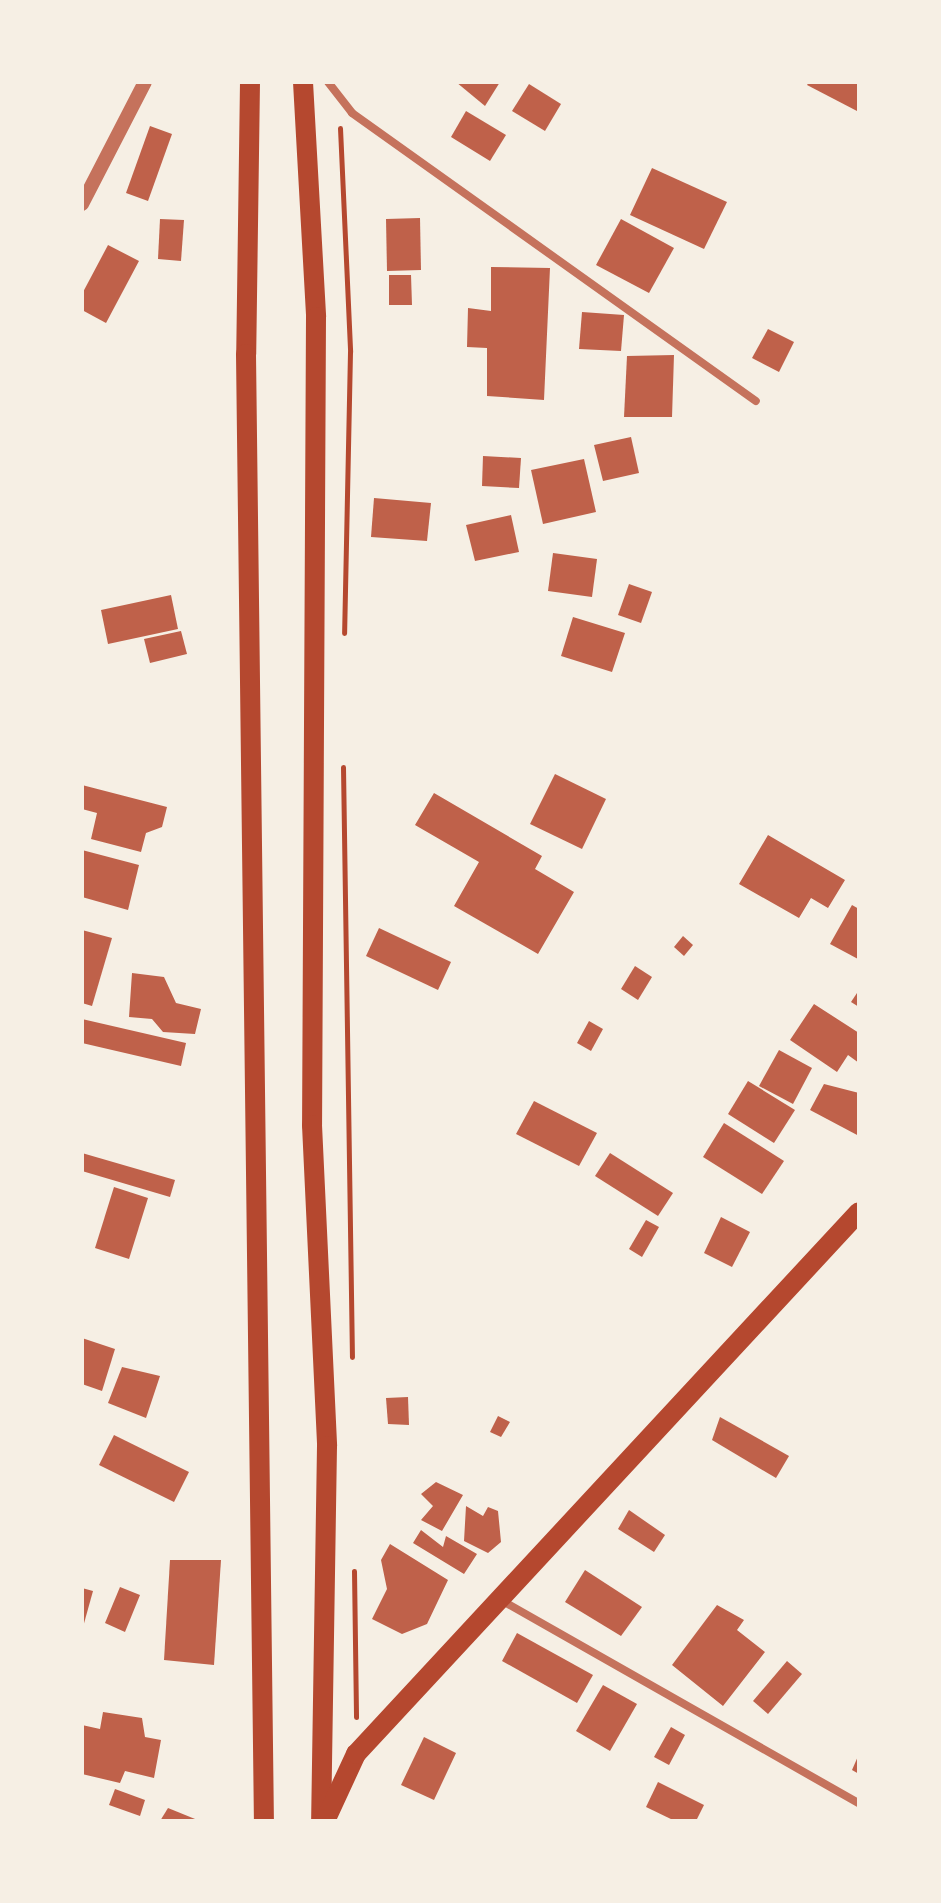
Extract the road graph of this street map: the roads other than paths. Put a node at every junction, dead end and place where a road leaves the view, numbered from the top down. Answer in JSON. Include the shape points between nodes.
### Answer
{"nodes":[{"id":1,"x":145,"y":82,"type":"edge"},
{"id":2,"x":250,"y":82,"type":"edge"},
{"id":3,"x":303,"y":82,"type":"edge"},
{"id":4,"x":328,"y":82,"type":"edge"},
{"id":5,"x":82,"y":204,"type":"edge"},
{"id":6,"x":756,"y":401,"type":"dead end"},
{"id":7,"x":859,"y":1212,"type":"edge"},
{"id":8,"x":501,"y":1599,"type":"junction"},
{"id":9,"x":859,"y":1803,"type":"edge"},
{"id":10,"x":264,"y":1821,"type":"edge"},
{"id":11,"x":323,"y":1821,"type":"edge"}],
"edges":[{"from":1,"to":5,"type":"street"},
{"from":2,"to":10,"type":"main road","via":[[246,354]]},
{"from":3,"to":11,"type":"main road","via":[[316,317],[312,1125],[327,1446]]},
{"from":4,"to":6,"type":"street","via":[[338,99]]},
{"from":7,"to":8,"type":"main road"},
{"from":8,"to":9,"type":"street"},
{"from":8,"to":11,"type":"main road","via":[[356,1754]]}]}
